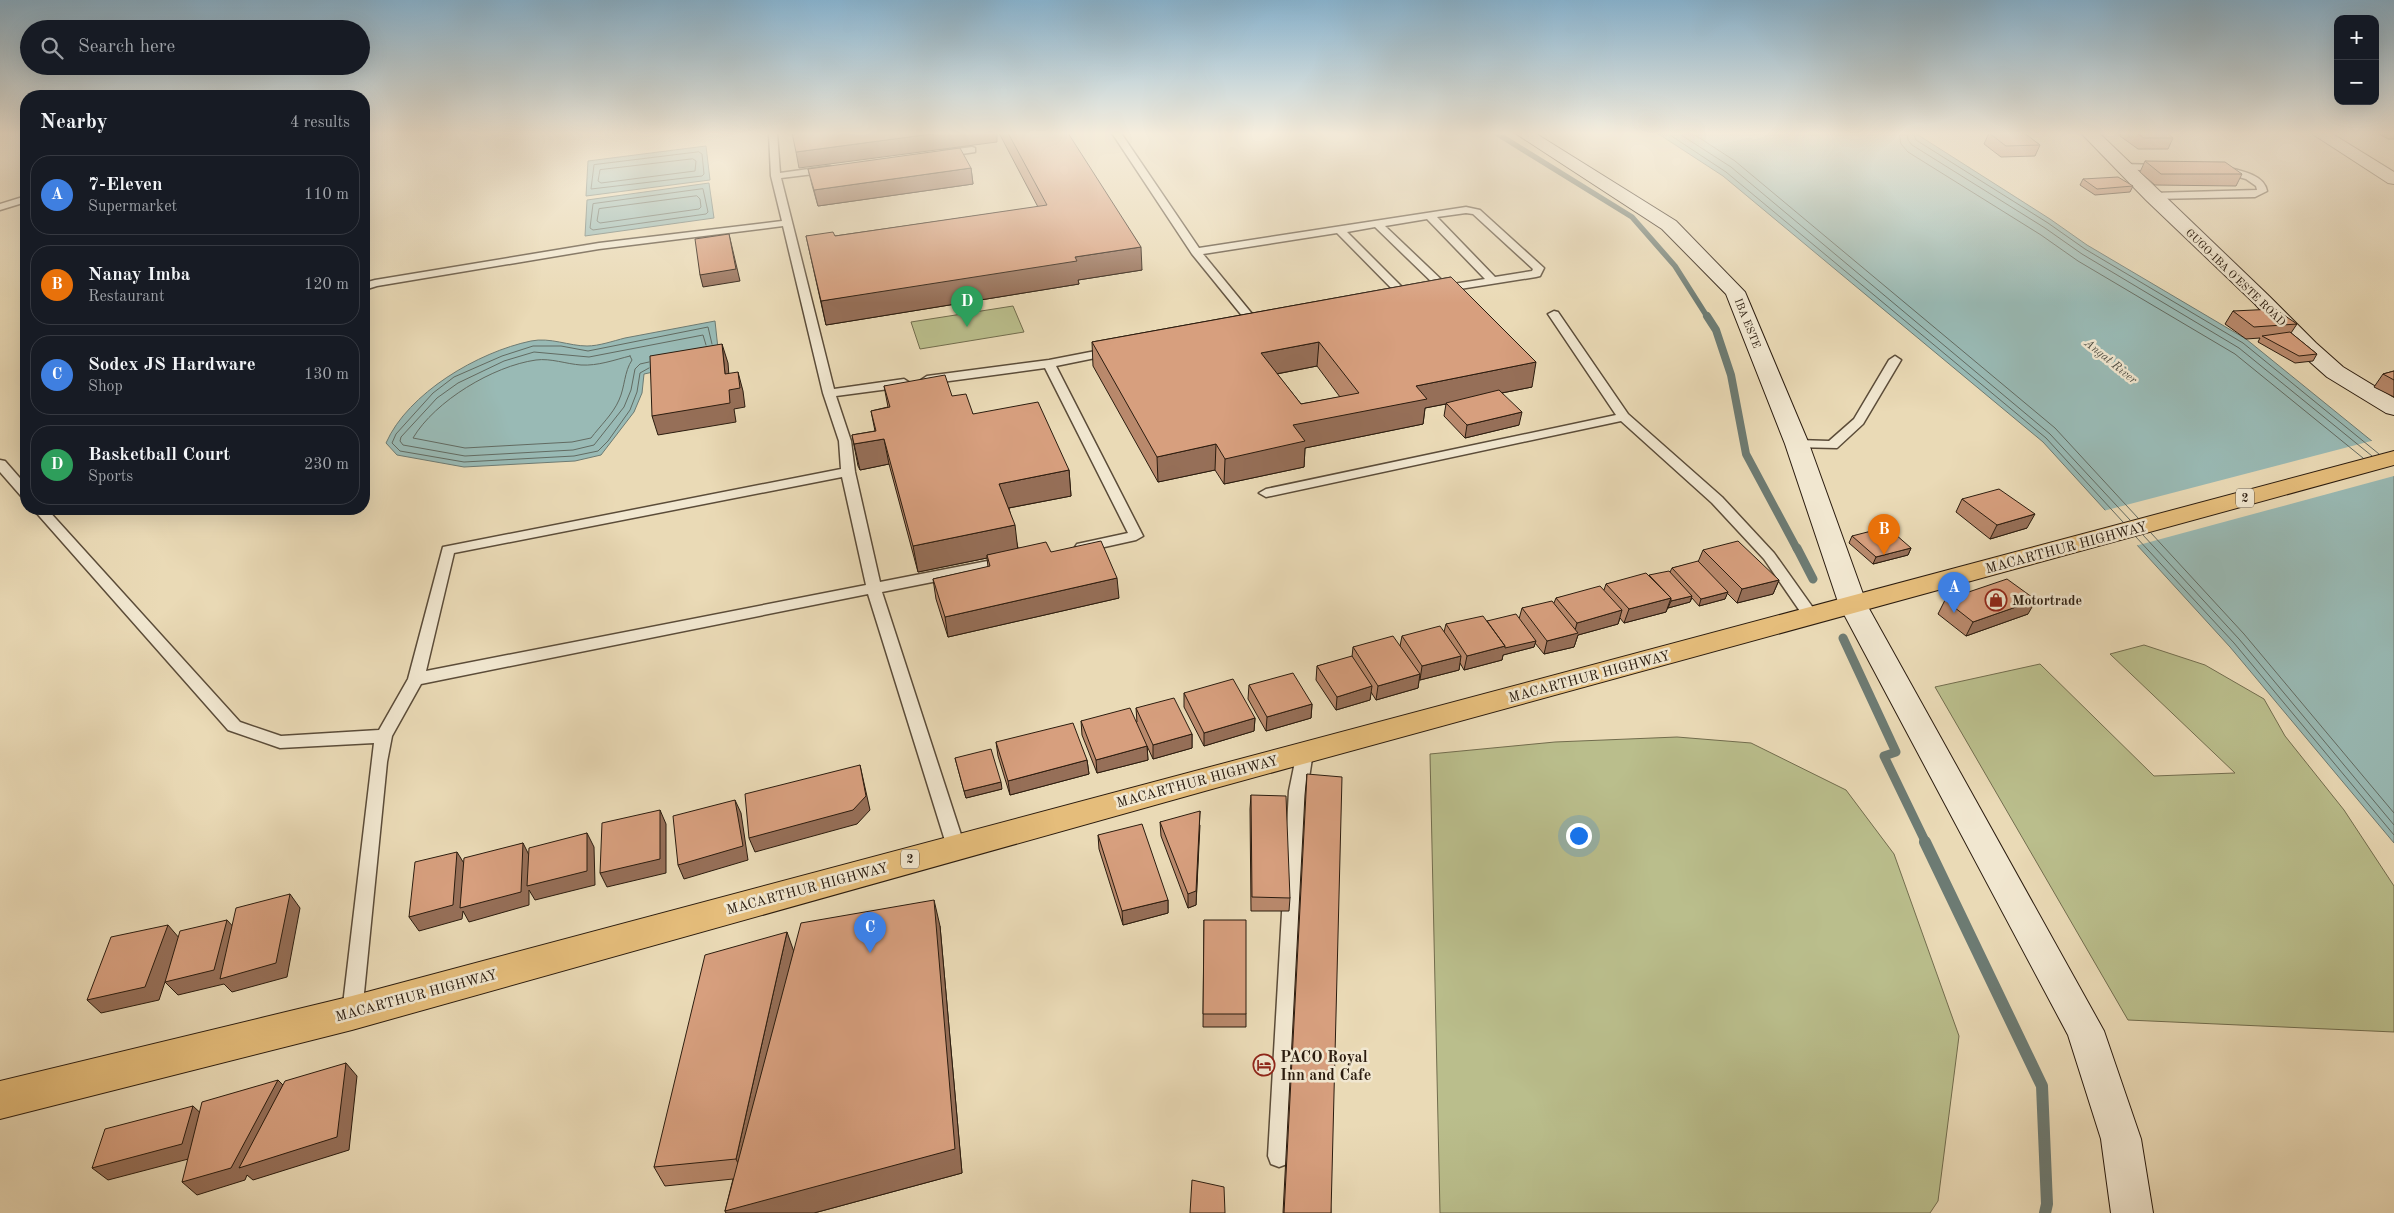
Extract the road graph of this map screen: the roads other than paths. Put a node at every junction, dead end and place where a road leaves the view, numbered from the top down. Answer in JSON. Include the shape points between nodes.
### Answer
{"nodes":[{"id":1,"x":779,"y":190,"type":"edge"},
{"id":2,"x":1154,"y":190,"type":"edge"},
{"id":3,"x":1615,"y":190,"type":"edge"},
{"id":4,"x":2145,"y":190,"type":"edge"},
{"id":5,"x":2262,"y":190,"type":"edge"},
{"id":6,"x":2152,"y":196,"type":"junction"},
{"id":7,"x":20,"y":201,"type":"edge"},
{"id":8,"x":0,"y":207,"type":"edge"},
{"id":9,"x":1429,"y":215,"type":"junction"},
{"id":10,"x":788,"y":223,"type":"junction"},
{"id":11,"x":1376,"y":223,"type":"junction"},
{"id":12,"x":1339,"y":229,"type":"junction"},
{"id":13,"x":1196,"y":252,"type":"junction"},
{"id":14,"x":1493,"y":281,"type":"junction"},
{"id":15,"x":370,"y":285,"type":"edge"},
{"id":16,"x":1445,"y":289,"type":"junction"},
{"id":17,"x":1416,"y":295,"type":"junction"},
{"id":18,"x":1389,"y":300,"type":"edge"},
{"id":19,"x":1554,"y":314,"type":"dead end"},
{"id":20,"x":1256,"y":326,"type":"edge"},
{"id":21,"x":1124,"y":350,"type":"edge"},
{"id":22,"x":1895,"y":360,"type":"dead end"},
{"id":23,"x":1049,"y":364,"type":"junction"},
{"id":24,"x":828,"y":393,"type":"junction"},
{"id":25,"x":2394,"y":408,"type":"edge"},
{"id":26,"x":1624,"y":416,"type":"junction"},
{"id":27,"x":1797,"y":444,"type":"junction"},
{"id":28,"x":2394,"y":458,"type":"edge"},
{"id":29,"x":0,"y":464,"type":"edge"},
{"id":30,"x":848,"y":472,"type":"junction"},
{"id":31,"x":20,"y":486,"type":"edge"},
{"id":32,"x":1266,"y":493,"type":"dead end"},
{"id":33,"x":45,"y":515,"type":"edge"},
{"id":34,"x":1068,"y":550,"type":"edge"},
{"id":35,"x":1019,"y":560,"type":"edge"},
{"id":36,"x":874,"y":589,"type":"junction"},
{"id":37,"x":1853,"y":605,"type":"junction"},
{"id":38,"x":1811,"y":616,"type":"junction"},
{"id":39,"x":416,"y":678,"type":"junction"},
{"id":40,"x":384,"y":736,"type":"junction"},
{"id":41,"x":1305,"y":752,"type":"junction"},
{"id":42,"x":956,"y":847,"type":"junction"},
{"id":43,"x":352,"y":1013,"type":"junction"},
{"id":44,"x":0,"y":1100,"type":"edge"},
{"id":45,"x":1279,"y":1156,"type":"dead end"},
{"id":46,"x":2132,"y":1213,"type":"edge"}],
"edges":[{"from":1,"to":10,"type":"lane"},
{"from":2,"to":13,"type":"lane"},
{"from":3,"to":27,"type":"street","name":"IBA ESTE","via":[[1669,225],[1735,292]]},
{"from":4,"to":6,"type":"street","name":"GUGO-IBA O'ESTE ROAD"},
{"from":5,"to":6,"type":"lane","via":[[2256,194]]},
{"from":6,"to":25,"type":"street","name":"GUGO-IBA O'ESTE ROAD","via":[[2308,348],[2336,372]]},
{"from":7,"to":8,"type":"lane"},
{"from":9,"to":11,"type":"lane"},
{"from":9,"to":14,"type":"lane"},
{"from":9,"to":14,"type":"lane","via":[[1466,210],[1476,212],[1539,268],[1536,274]]},
{"from":10,"to":15,"type":"lane","via":[[599,246]]},
{"from":10,"to":24,"type":"lane"},
{"from":11,"to":12,"type":"lane"},
{"from":11,"to":16,"type":"lane"},
{"from":12,"to":13,"type":"lane"},
{"from":12,"to":17,"type":"lane"},
{"from":13,"to":20,"type":"lane"},
{"from":14,"to":16,"type":"lane"},
{"from":16,"to":17,"type":"lane"},
{"from":17,"to":18,"type":"lane"},
{"from":19,"to":26,"type":"lane"},
{"from":21,"to":23,"type":"lane"},
{"from":22,"to":27,"type":"lane","via":[[1859,421],[1832,445]]},
{"from":23,"to":24,"type":"lane"},
{"from":23,"to":34,"type":"lane","via":[[1136,536]]},
{"from":24,"to":30,"type":"lane","via":[[845,441]]},
{"from":26,"to":32,"type":"lane"},
{"from":26,"to":38,"type":"lane","via":[[1717,500],[1769,556]]},
{"from":27,"to":37,"type":"street","name":"IBA ESTE"},
{"from":28,"to":37,"type":"highway","name":"MACARTHUR HIGHWAY","number":"2"},
{"from":29,"to":31,"type":"lane"},
{"from":30,"to":36,"type":"lane"},
{"from":30,"to":39,"type":"lane","via":[[448,550]]},
{"from":33,"to":40,"type":"lane","via":[[234,726],[280,742]]},
{"from":35,"to":36,"type":"lane"},
{"from":36,"to":39,"type":"lane"},
{"from":36,"to":42,"type":"lane"},
{"from":37,"to":38,"type":"highway","name":"MACARTHUR HIGHWAY","number":"2"},
{"from":37,"to":46,"type":"street","name":"IBA ESTE","via":[[2085,1031],[2121,1139]]},
{"from":38,"to":41,"type":"highway","name":"MACARTHUR HIGHWAY","number":"2"},
{"from":39,"to":40,"type":"lane"},
{"from":40,"to":43,"type":"lane"},
{"from":41,"to":42,"type":"highway","name":"MACARTHUR HIGHWAY","number":"2"},
{"from":41,"to":45,"type":"lane","via":[[1298,791]]},
{"from":42,"to":43,"type":"highway","name":"MACARTHUR HIGHWAY","number":"2"},
{"from":43,"to":44,"type":"highway","name":"MACARTHUR HIGHWAY","number":"2"}]}
